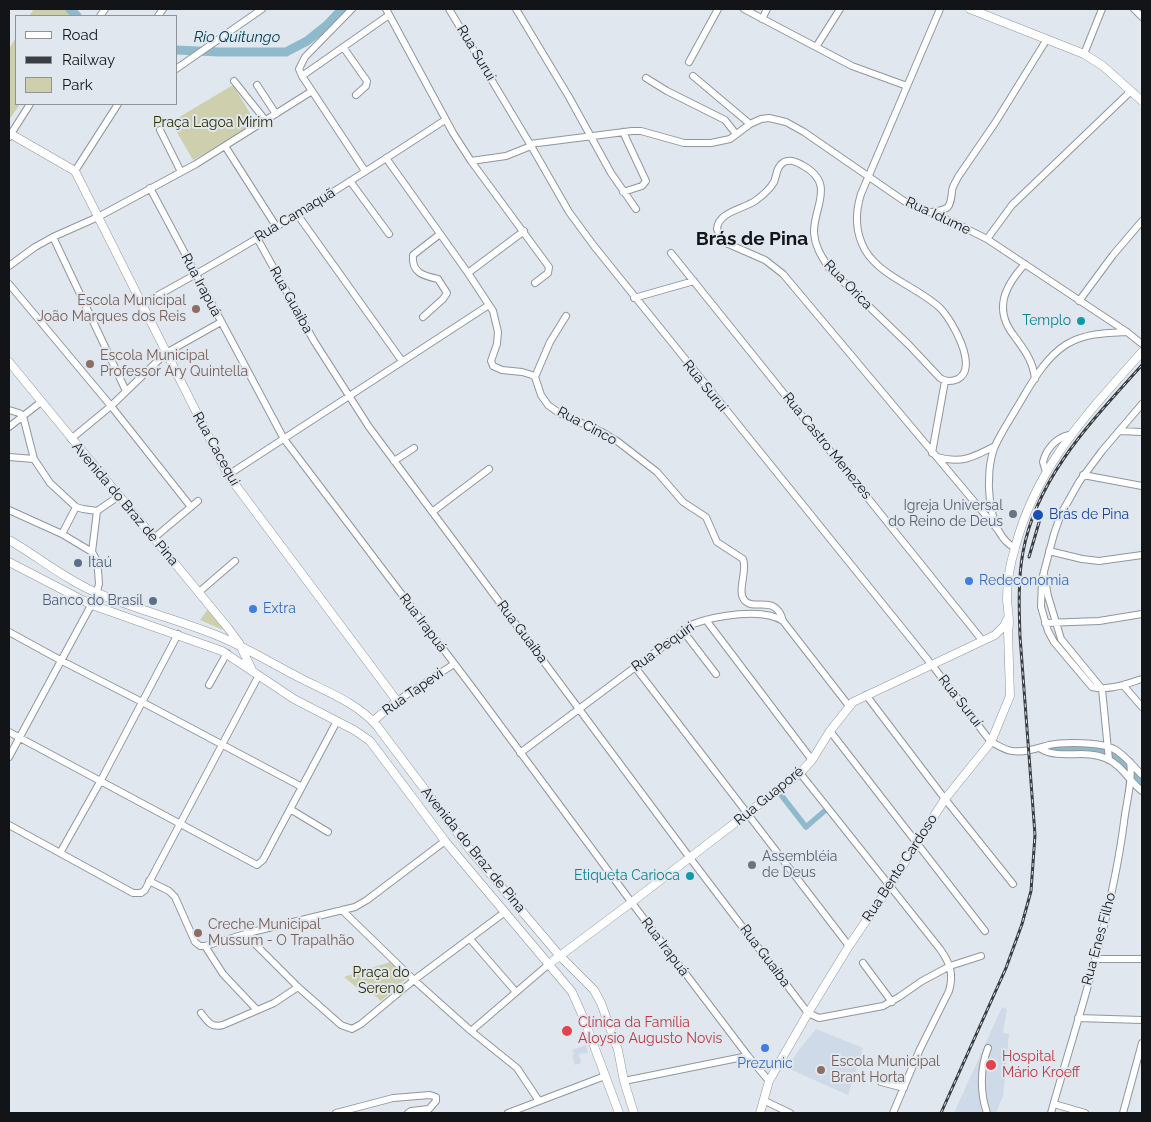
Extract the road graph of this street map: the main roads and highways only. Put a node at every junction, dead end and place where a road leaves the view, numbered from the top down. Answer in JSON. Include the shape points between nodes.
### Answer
{"nodes":[{"id":1,"x":970,"y":9,"type":"edge"},
{"id":2,"x":1142,"y":101,"type":"edge"},
{"id":3,"x":9,"y":134,"type":"edge"},
{"id":4,"x":1142,"y":352,"type":"edge"},
{"id":5,"x":9,"y":362,"type":"edge"},
{"id":6,"x":9,"y":540,"type":"edge"},
{"id":7,"x":9,"y":563,"type":"edge"},
{"id":8,"x":1008,"y":618,"type":"junction"},
{"id":9,"x":994,"y":635,"type":"junction"},
{"id":10,"x":1008,"y":640,"type":"junction"},
{"id":11,"x":240,"y":646,"type":"junction"},
{"id":12,"x":252,"y":670,"type":"junction"},
{"id":13,"x":397,"y":701,"type":"joint"},
{"id":14,"x":372,"y":721,"type":"junction"},
{"id":15,"x":559,"y":956,"type":"junction"},
{"id":16,"x":548,"y":964,"type":"junction"},
{"id":17,"x":619,"y":1113,"type":"edge"},
{"id":18,"x":634,"y":1113,"type":"edge"},
{"id":19,"x":760,"y":1113,"type":"edge"}],
"edges":[{"from":1,"to":2,"type":"main road","via":[[1084,54],[1103,66]]},
{"from":3,"to":13,"type":"main road","name":"Rua Cacequi","via":[[75,171],[228,475]]},
{"from":4,"to":8,"type":"main road","name":"Rua Bento Cardoso","via":[[1069,436],[1046,472],[1015,548],[1008,585]]},
{"from":5,"to":11,"type":"main road","name":"Avenida do Braz de Pina"},
{"from":6,"to":11,"type":"main road","via":[[61,575],[97,593]]},
{"from":7,"to":12,"type":"main road","via":[[92,605],[227,653]]},
{"from":8,"to":9,"type":"main road","name":"Rua Guaporé"},
{"from":8,"to":10,"type":"main road","name":"Rua Bento Cardoso"},
{"from":9,"to":10,"type":"main road"},
{"from":9,"to":15,"type":"main road","name":"Rua Guaporé","via":[[849,706],[800,773]]},
{"from":10,"to":19,"type":"main road","name":"Rua Bento Cardoso","via":[[1010,696],[991,742],[945,799],[849,946],[769,1081]]},
{"from":11,"to":12,"type":"main road","name":"Avenida do Braz de Pina"},
{"from":11,"to":14,"type":"main road","name":"Avenida do Braz de Pina","via":[[356,707]]},
{"from":12,"to":16,"type":"main road","name":"Avenida do Braz de Pina","via":[[294,699],[362,735],[374,745],[445,841]]},
{"from":13,"to":14,"type":"main road","name":"Rua Tapevi"},
{"from":14,"to":15,"type":"main road","name":"Avenida do Braz de Pina","via":[[471,851]]},
{"from":15,"to":16,"type":"main road","name":"Rua Guaporé"},
{"from":15,"to":18,"type":"main road","name":"Avenida do Braz de Pina","via":[[590,985],[597,996],[618,1050]]},
{"from":16,"to":17,"type":"main road","name":"Avenida do Braz de Pina","via":[[578,1003]]}]}
